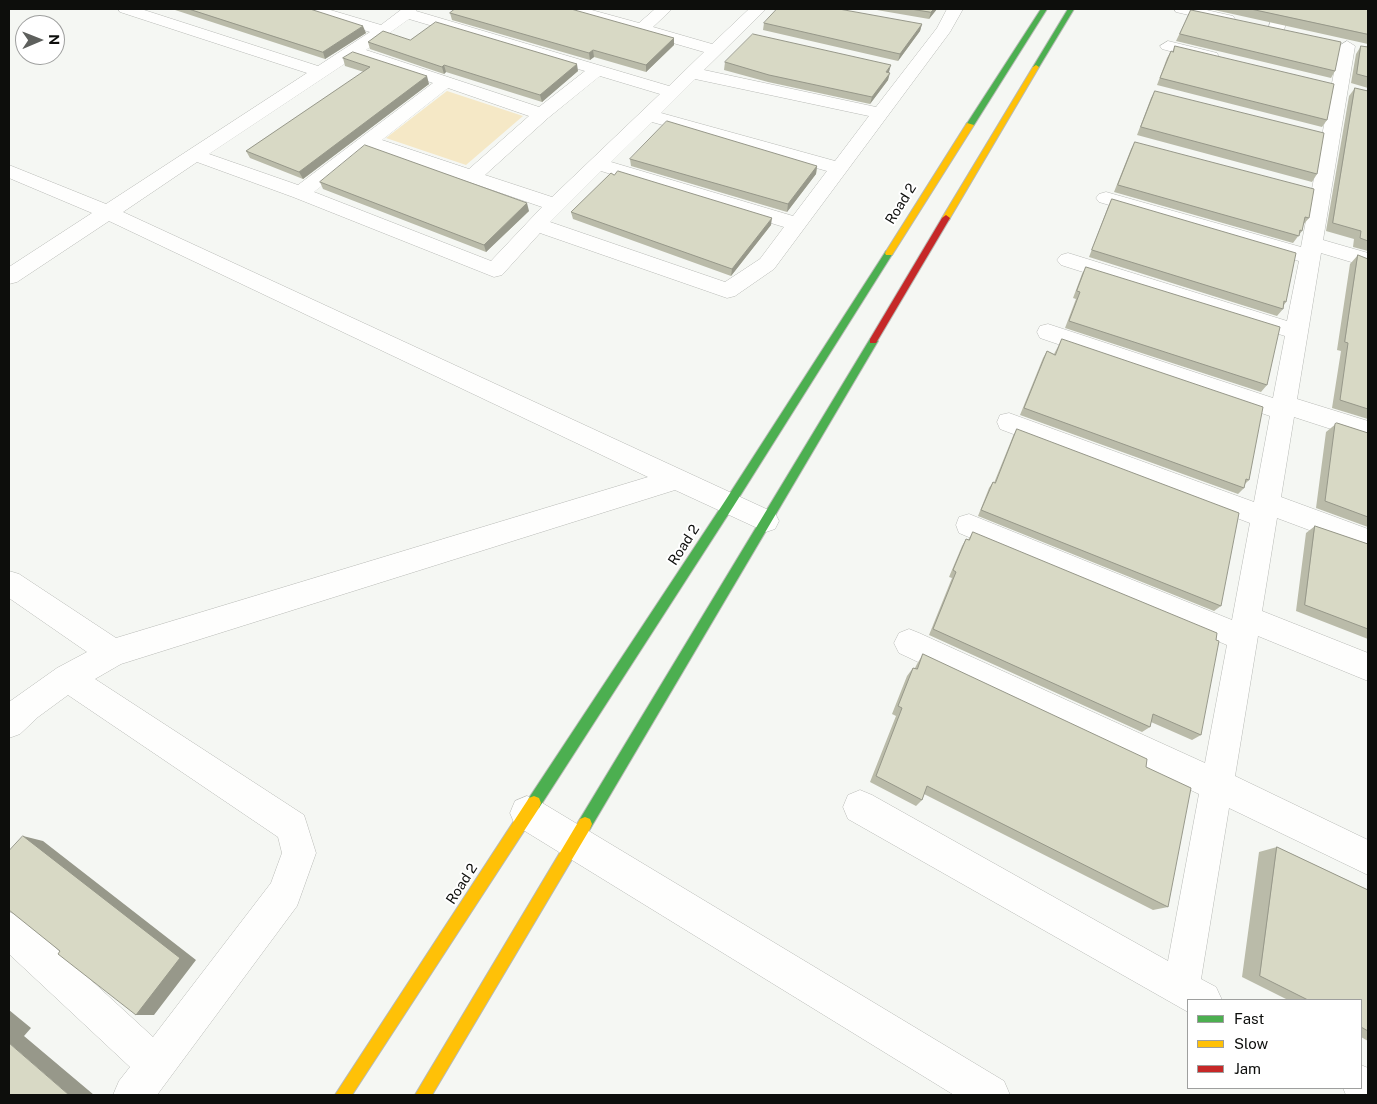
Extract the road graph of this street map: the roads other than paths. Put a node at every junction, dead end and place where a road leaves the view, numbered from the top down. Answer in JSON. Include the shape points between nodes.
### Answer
{"nodes":[{"id":1,"x":126,"y":9,"type":"edge"},
{"id":2,"x":184,"y":9,"type":"edge"},
{"id":3,"x":312,"y":9,"type":"edge"},
{"id":4,"x":572,"y":9,"type":"edge"},
{"id":5,"x":664,"y":9,"type":"edge"},
{"id":6,"x":758,"y":9,"type":"edge"},
{"id":7,"x":954,"y":9,"type":"edge"},
{"id":8,"x":1044,"y":9,"type":"edge"},
{"id":9,"x":1071,"y":9,"type":"edge"},
{"id":10,"x":1182,"y":9,"type":"edge"},
{"id":11,"x":1282,"y":9,"type":"edge"},
{"id":12,"x":408,"y":11,"type":"edge"},
{"id":13,"x":162,"y":21,"type":"junction"},
{"id":14,"x":1239,"y":21,"type":"edge"},
{"id":15,"x":925,"y":25,"type":"dead end"},
{"id":16,"x":1257,"y":26,"type":"edge"},
{"id":17,"x":642,"y":29,"type":"junction"},
{"id":18,"x":944,"y":29,"type":"junction"},
{"id":19,"x":736,"y":30,"type":"junction"},
{"id":20,"x":1276,"y":30,"type":"junction"},
{"id":21,"x":383,"y":31,"type":"junction"},
{"id":22,"x":755,"y":34,"type":"edge"},
{"id":23,"x":1294,"y":34,"type":"edge"},
{"id":24,"x":1346,"y":45,"type":"dead end"},
{"id":25,"x":1168,"y":46,"type":"dead end"},
{"id":26,"x":716,"y":50,"type":"junction"},
{"id":27,"x":353,"y":51,"type":"junction"},
{"id":28,"x":1225,"y":60,"type":"edge"},
{"id":29,"x":894,"y":66,"type":"dead end"},
{"id":30,"x":597,"y":70,"type":"junction"},
{"id":31,"x":913,"y":71,"type":"junction"},
{"id":32,"x":320,"y":72,"type":"junction"},
{"id":33,"x":692,"y":73,"type":"junction"},
{"id":34,"x":446,"y":82,"type":"junction"},
{"id":35,"x":672,"y":92,"type":"junction"},
{"id":36,"x":881,"y":112,"type":"junction"},
{"id":37,"x":542,"y":114,"type":"junction"},
{"id":38,"x":648,"y":115,"type":"junction"},
{"id":39,"x":367,"y":141,"type":"junction"},
{"id":40,"x":194,"y":155,"type":"junction"},
{"id":41,"x":598,"y":164,"type":"junction"},
{"id":42,"x":839,"y":168,"type":"junction"},
{"id":43,"x":9,"y":171,"type":"edge"},
{"id":44,"x":471,"y":176,"type":"junction"},
{"id":45,"x":300,"y":193,"type":"junction"},
{"id":46,"x":1106,"y":198,"type":"dead end"},
{"id":47,"x":556,"y":205,"type":"junction"},
{"id":48,"x":107,"y":212,"type":"junction"},
{"id":49,"x":797,"y":224,"type":"junction"},
{"id":50,"x":537,"y":225,"type":"junction"},
{"id":51,"x":1311,"y":250,"type":"junction"},
{"id":52,"x":1068,"y":260,"type":"dead end"},
{"id":53,"x":1368,"y":260,"type":"edge"},
{"id":54,"x":9,"y":277,"type":"edge"},
{"id":55,"x":1048,"y":332,"type":"dead end"},
{"id":56,"x":1297,"y":332,"type":"junction"},
{"id":57,"x":1283,"y":408,"type":"junction"},
{"id":58,"x":1009,"y":422,"type":"dead end"},
{"id":59,"x":1368,"y":431,"type":"edge"},
{"id":60,"x":676,"y":479,"type":"junction"},
{"id":61,"x":729,"y":504,"type":"junction"},
{"id":62,"x":1266,"y":510,"type":"junction"},
{"id":63,"x":766,"y":521,"type":"junction"},
{"id":64,"x":969,"y":525,"type":"dead end"},
{"id":65,"x":1368,"y":540,"type":"edge"},
{"id":66,"x":9,"y":583,"type":"edge"},
{"id":67,"x":1245,"y":628,"type":"junction"},
{"id":68,"x":909,"y":643,"type":"dead end"},
{"id":69,"x":113,"y":653,"type":"junction"},
{"id":70,"x":1368,"y":667,"type":"edge"},
{"id":71,"x":68,"y":678,"type":"junction"},
{"id":72,"x":9,"y":724,"type":"edge"},
{"id":73,"x":1217,"y":785,"type":"junction"},
{"id":74,"x":860,"y":807,"type":"dead end"},
{"id":75,"x":527,"y":813,"type":"junction"},
{"id":76,"x":575,"y":843,"type":"junction"},
{"id":77,"x":1368,"y":858,"type":"edge"},
{"id":78,"x":9,"y":930,"type":"edge"},
{"id":79,"x":1192,"y":994,"type":"edge"},
{"id":80,"x":156,"y":1065,"type":"junction"},
{"id":81,"x":133,"y":1095,"type":"edge"},
{"id":82,"x":343,"y":1095,"type":"edge"},
{"id":83,"x":423,"y":1095,"type":"edge"},
{"id":84,"x":990,"y":1095,"type":"edge"}],
"edges":[{"from":1,"to":13,"type":"street"},
{"from":2,"to":13,"type":"street"},
{"from":3,"to":21,"type":"street"},
{"from":4,"to":17,"type":"street"},
{"from":5,"to":17,"type":"street"},
{"from":6,"to":19,"type":"street"},
{"from":7,"to":18,"type":"street"},
{"from":8,"to":61,"type":"street","name":"Road 2"},
{"from":9,"to":63,"type":"street"},
{"from":10,"to":14,"type":"street"},
{"from":11,"to":20,"type":"street"},
{"from":12,"to":21,"type":"street"},
{"from":12,"to":30,"type":"street"},
{"from":13,"to":32,"type":"street"},
{"from":15,"to":18,"type":"street"},
{"from":16,"to":20,"type":"street"},
{"from":17,"to":26,"type":"street"},
{"from":18,"to":31,"type":"street"},
{"from":19,"to":22,"type":"street"},
{"from":19,"to":26,"type":"street"},
{"from":20,"to":23,"type":"street"},
{"from":21,"to":27,"type":"street"},
{"from":24,"to":51,"type":"street","via":[[1340,87],[1322,133],[1312,190]]},
{"from":25,"to":28,"type":"street"},
{"from":26,"to":33,"type":"street"},
{"from":27,"to":32,"type":"street"},
{"from":27,"to":34,"type":"street"},
{"from":29,"to":31,"type":"street"},
{"from":30,"to":35,"type":"street"},
{"from":30,"to":37,"type":"street"},
{"from":31,"to":36,"type":"street"},
{"from":32,"to":40,"type":"street"},
{"from":33,"to":35,"type":"street"},
{"from":33,"to":36,"type":"street"},
{"from":34,"to":37,"type":"street"},
{"from":34,"to":39,"type":"street"},
{"from":35,"to":38,"type":"street"},
{"from":36,"to":42,"type":"street"},
{"from":37,"to":44,"type":"street"},
{"from":38,"to":41,"type":"street"},
{"from":38,"to":42,"type":"street"},
{"from":39,"to":44,"type":"street"},
{"from":39,"to":45,"type":"street"},
{"from":40,"to":45,"type":"street"},
{"from":40,"to":48,"type":"street"},
{"from":41,"to":47,"type":"street"},
{"from":41,"to":49,"type":"street"},
{"from":42,"to":49,"type":"street"},
{"from":43,"to":48,"type":"street"},
{"from":44,"to":47,"type":"street"},
{"from":45,"to":50,"type":"street","via":[[494,270]]},
{"from":46,"to":51,"type":"street"},
{"from":47,"to":50,"type":"street"},
{"from":48,"to":54,"type":"street"},
{"from":48,"to":60,"type":"street"},
{"from":49,"to":50,"type":"street","via":[[767,264],[727,291]]},
{"from":51,"to":53,"type":"street"},
{"from":51,"to":56,"type":"street"},
{"from":52,"to":56,"type":"street"},
{"from":55,"to":57,"type":"street"},
{"from":56,"to":57,"type":"street"},
{"from":57,"to":59,"type":"street"},
{"from":57,"to":62,"type":"street"},
{"from":58,"to":62,"type":"street"},
{"from":60,"to":61,"type":"street"},
{"from":60,"to":69,"type":"street"},
{"from":61,"to":63,"type":"street"},
{"from":61,"to":75,"type":"street","name":"Road 2"},
{"from":62,"to":65,"type":"street"},
{"from":62,"to":67,"type":"street"},
{"from":63,"to":76,"type":"street"},
{"from":64,"to":67,"type":"street"},
{"from":66,"to":69,"type":"street"},
{"from":67,"to":70,"type":"street"},
{"from":67,"to":73,"type":"street"},
{"from":68,"to":73,"type":"street"},
{"from":69,"to":71,"type":"street"},
{"from":71,"to":72,"type":"street","via":[[27,706]]},
{"from":71,"to":80,"type":"street","via":[[292,827],[299,853],[285,894]]},
{"from":73,"to":77,"type":"street"},
{"from":73,"to":79,"type":"street"},
{"from":74,"to":79,"type":"street"},
{"from":75,"to":76,"type":"street"},
{"from":75,"to":82,"type":"street","name":"Road 2"},
{"from":76,"to":83,"type":"street"},
{"from":76,"to":84,"type":"street"},
{"from":78,"to":80,"type":"street"},
{"from":80,"to":81,"type":"street"}]}
